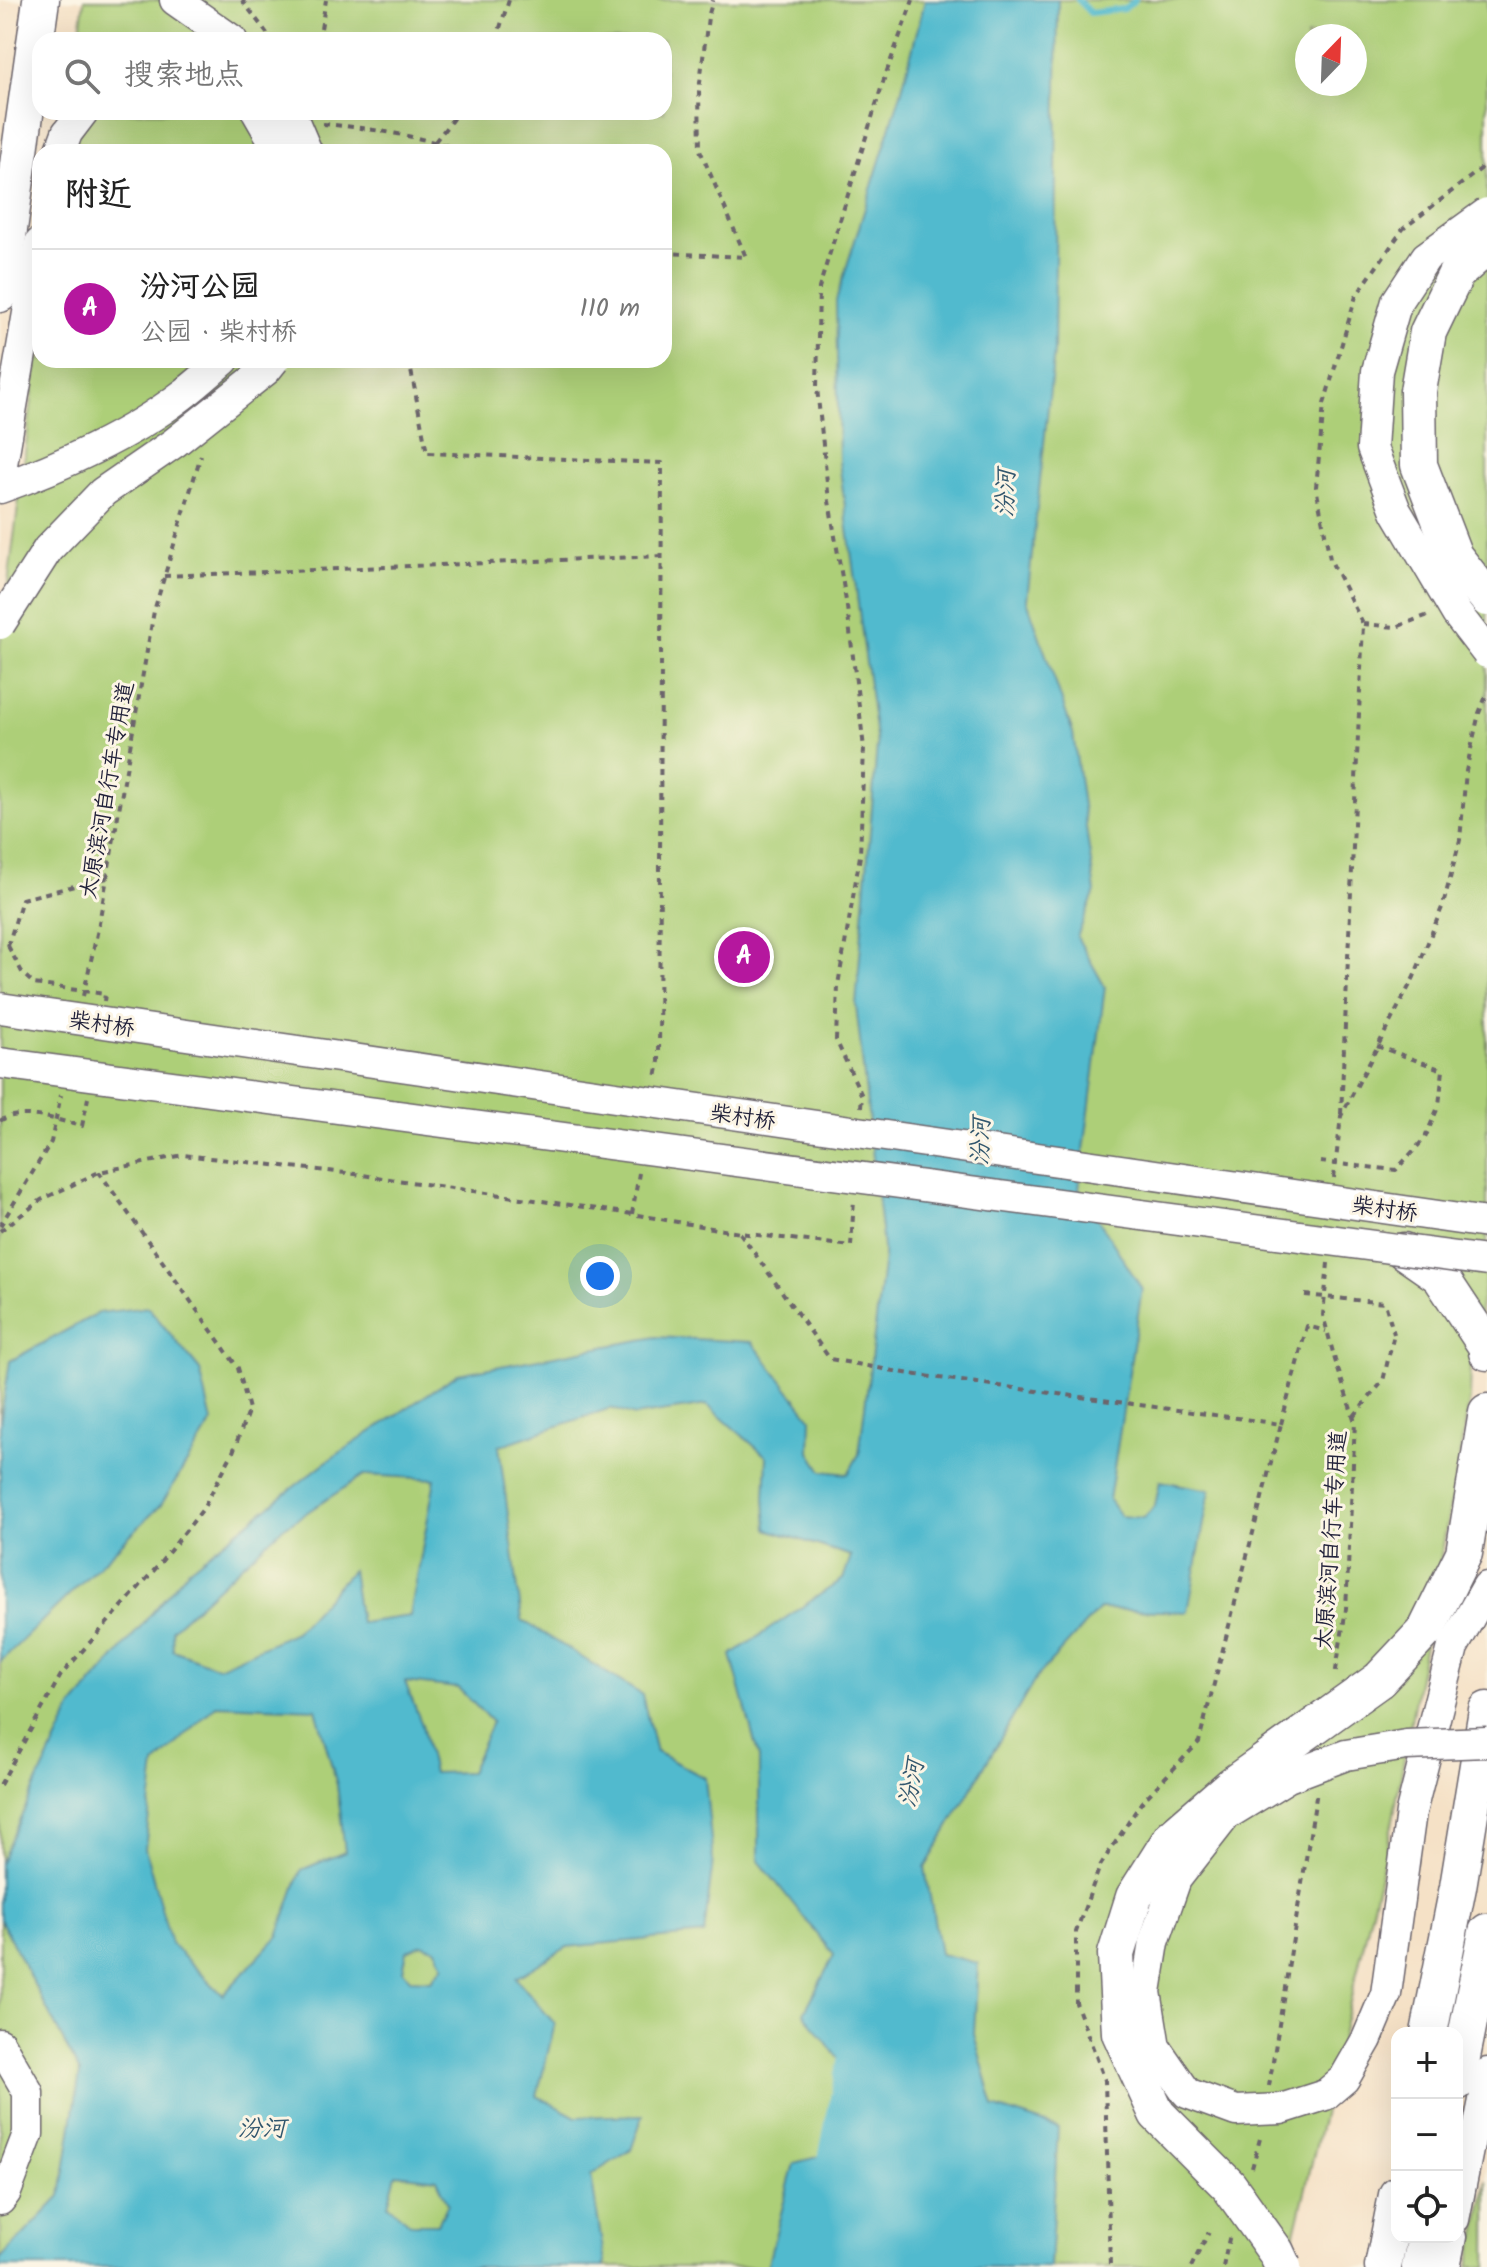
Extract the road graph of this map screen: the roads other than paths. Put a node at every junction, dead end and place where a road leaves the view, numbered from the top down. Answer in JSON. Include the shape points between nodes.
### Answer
{"nodes":[{"id":1,"x":41,"y":0,"type":"edge"},
{"id":2,"x":175,"y":0,"type":"edge"},
{"id":3,"x":37,"y":32,"type":"edge"},
{"id":4,"x":221,"y":32,"type":"edge"},
{"id":5,"x":32,"y":65,"type":"edge"},
{"id":6,"x":77,"y":120,"type":"edge"},
{"id":7,"x":262,"y":120,"type":"edge"},
{"id":8,"x":293,"y":120,"type":"edge"},
{"id":9,"x":63,"y":144,"type":"edge"},
{"id":10,"x":275,"y":144,"type":"edge"},
{"id":11,"x":304,"y":144,"type":"edge"},
{"id":12,"x":1487,"y":213,"type":"edge"},
{"id":13,"x":1487,"y":246,"type":"edge"},
{"id":14,"x":32,"y":290,"type":"edge"},
{"id":15,"x":0,"y":294,"type":"edge"},
{"id":16,"x":215,"y":368,"type":"edge"},
{"id":17,"x":268,"y":368,"type":"edge"},
{"id":18,"x":0,"y":476,"type":"edge"},
{"id":19,"x":0,"y":488,"type":"edge"},
{"id":20,"x":1487,"y":598,"type":"edge"},
{"id":21,"x":0,"y":624,"type":"edge"},
{"id":22,"x":1487,"y":653,"type":"edge"},
{"id":23,"x":0,"y":1008,"type":"edge"},
{"id":24,"x":4,"y":1065,"type":"edge"},
{"id":25,"x":1483,"y":1216,"type":"edge"},
{"id":26,"x":1404,"y":1251,"type":"junction"},
{"id":27,"x":1487,"y":1261,"type":"edge"},
{"id":28,"x":1487,"y":1352,"type":"edge"},
{"id":29,"x":1487,"y":1412,"type":"edge"},
{"id":30,"x":1487,"y":1587,"type":"edge"},
{"id":31,"x":1487,"y":1710,"type":"edge"},
{"id":32,"x":1487,"y":1742,"type":"edge"},
{"id":33,"x":1487,"y":1932,"type":"edge"},
{"id":34,"x":1430,"y":2027,"type":"edge"},
{"id":35,"x":0,"y":2044,"type":"edge"},
{"id":36,"x":1463,"y":2052,"type":"edge"},
{"id":37,"x":1487,"y":2070,"type":"edge"},
{"id":38,"x":1463,"y":2190,"type":"edge"},
{"id":39,"x":0,"y":2200,"type":"edge"},
{"id":40,"x":1391,"y":2226,"type":"edge"},
{"id":41,"x":1425,"y":2243,"type":"edge"},
{"id":42,"x":1453,"y":2243,"type":"edge"},
{"id":43,"x":1283,"y":2267,"type":"edge"},
{"id":44,"x":1383,"y":2267,"type":"edge"},
{"id":45,"x":1420,"y":2267,"type":"edge"},
{"id":46,"x":1448,"y":2267,"type":"edge"}],
"edges":[{"from":1,"to":3,"type":"highway"},
{"from":2,"to":4,"type":"main road"},
{"from":5,"to":15,"type":"highway"},
{"from":6,"to":9,"type":"main road"},
{"from":7,"to":10,"type":"main road"},
{"from":8,"to":11,"type":"main road"},
{"from":12,"to":22,"type":"main road","bridge":true,"via":[[1426,257],[1397,301],[1377,371],[1372,448],[1396,511],[1457,614]]},
{"from":13,"to":20,"type":"highway","bridge":true,"via":[[1456,274],[1428,332],[1418,421],[1419,465],[1454,556]]},
{"from":14,"to":18,"type":"main road"},
{"from":16,"to":19,"type":"main road","via":[[131,429]]},
{"from":17,"to":21,"type":"main road","bridge":true,"via":[[103,492],[48,549]]},
{"from":23,"to":25,"type":"main road","name":"柴村桥","bridge":true,"via":[[92,1014]]},
{"from":24,"to":26,"type":"main road","name":"柴村桥","bridge":true},
{"from":26,"to":27,"type":"main road","name":"柴村桥","bridge":true},
{"from":26,"to":28,"type":"highway","via":[[1440,1276]]},
{"from":29,"to":43,"type":"highway","bridge":true,"via":[[1464,1553],[1426,1630],[1379,1680],[1232,1785],[1172,1837],[1134,1897],[1116,1954],[1120,2033],[1157,2114],[1229,2186]]},
{"from":30,"to":32,"type":"main road","bridge":true,"via":[[1453,1647],[1411,1812],[1386,1994],[1344,2079],[1325,2095],[1281,2109],[1236,2111],[1187,2093],[1155,2047],[1146,1992],[1154,1942],[1176,1879],[1226,1815],[1288,1777],[1346,1755],[1406,1745]]},
{"from":31,"to":34,"type":"highway"},
{"from":33,"to":36,"type":"highway"},
{"from":35,"to":39,"type":"main road","via":[[28,2092],[28,2134]]},
{"from":37,"to":38,"type":"street"},
{"from":40,"to":44,"type":"highway"},
{"from":41,"to":45,"type":"highway"},
{"from":42,"to":46,"type":"street"}]}
